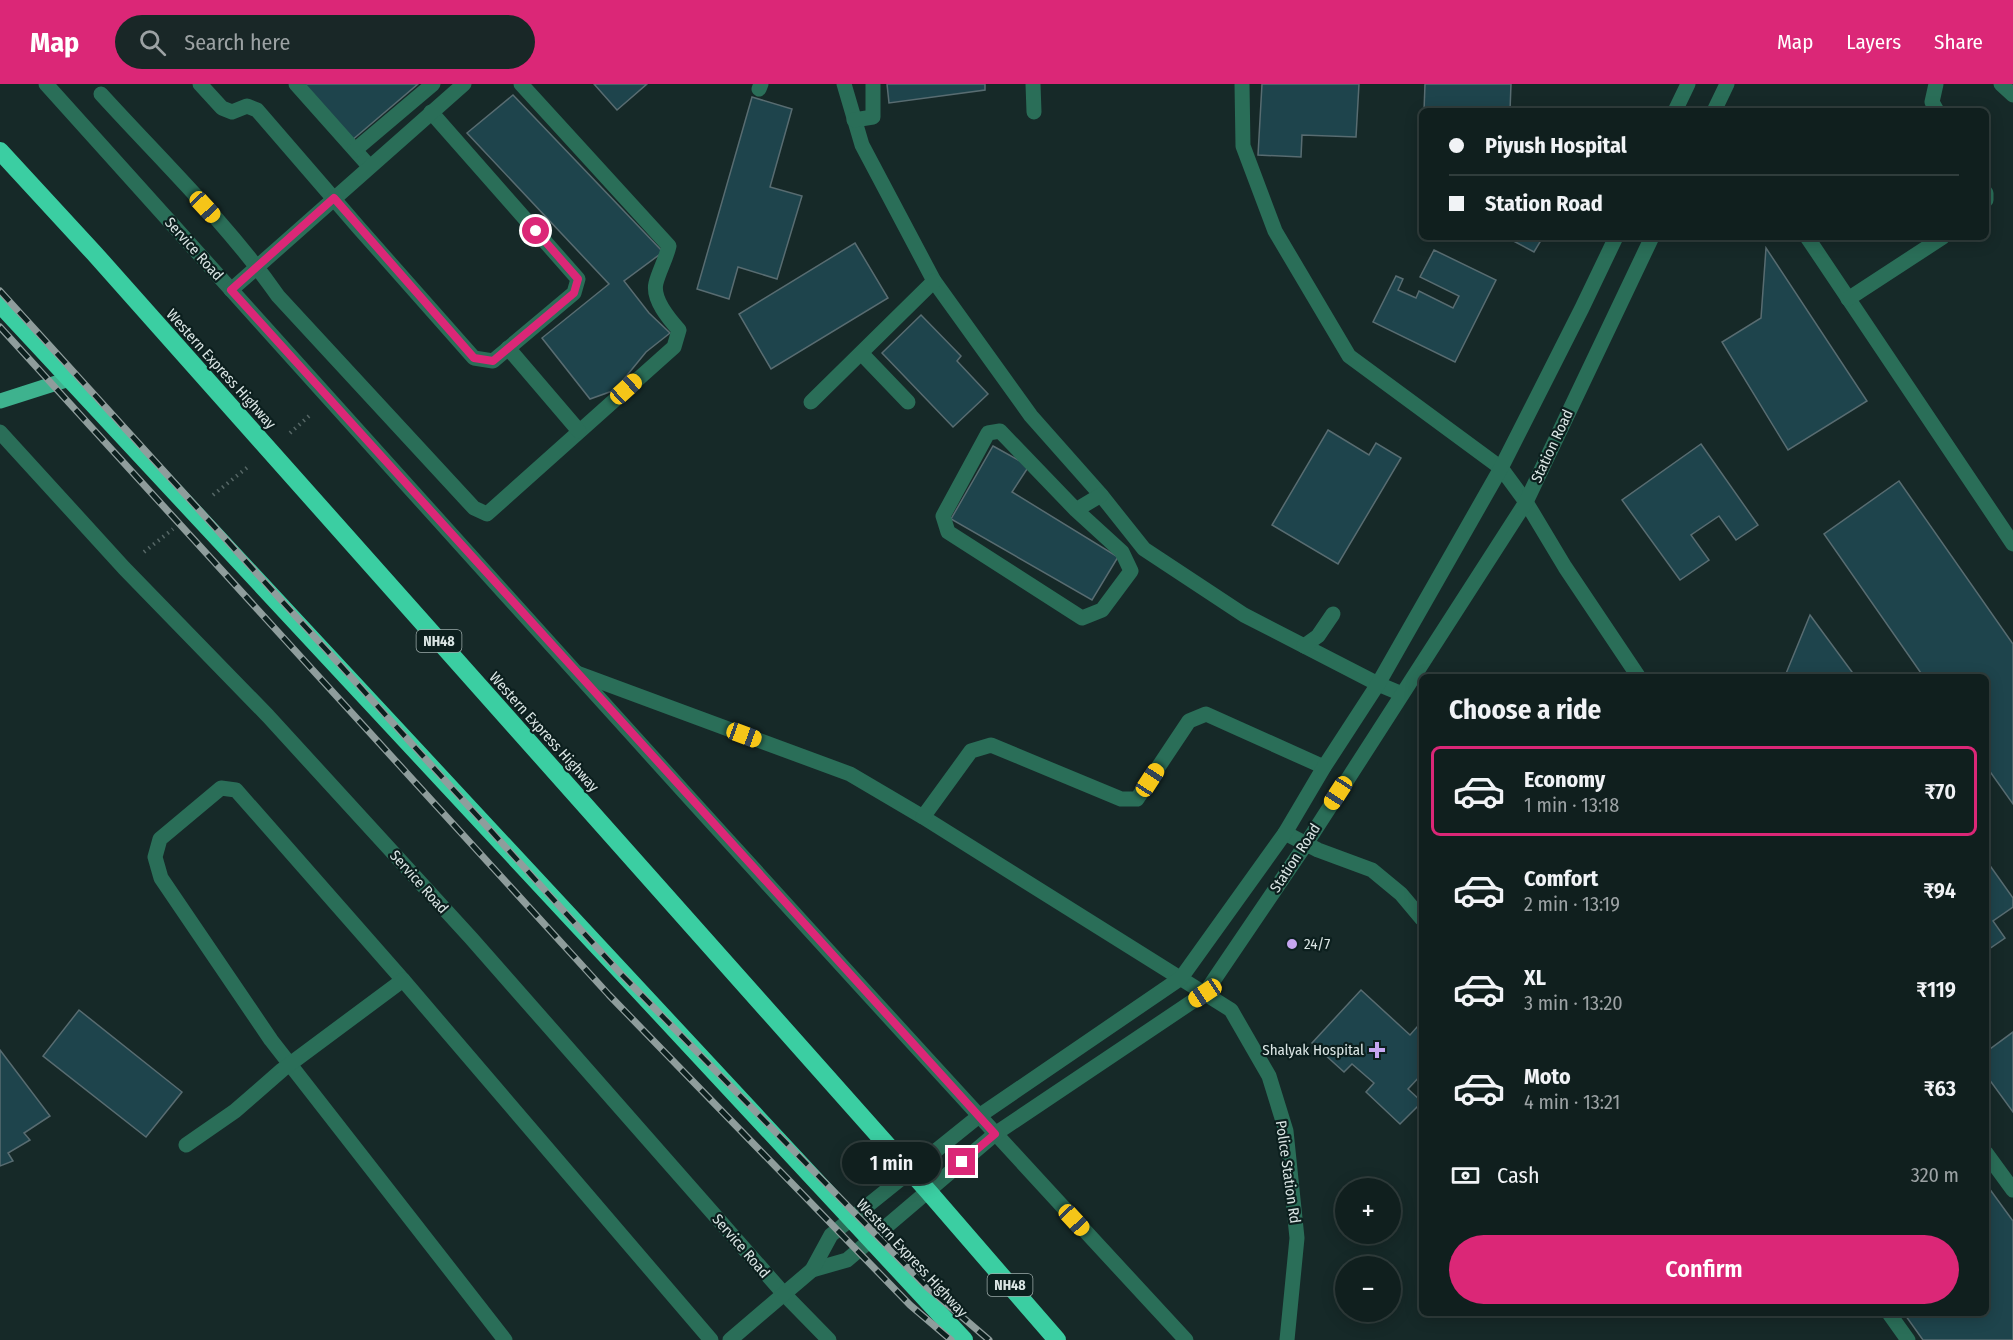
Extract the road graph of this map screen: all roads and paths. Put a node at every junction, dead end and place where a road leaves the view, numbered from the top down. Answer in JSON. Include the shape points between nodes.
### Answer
{"nodes":[{"id":1,"x":46,"y":84,"type":"edge"},
{"id":2,"x":200,"y":84,"type":"edge"},
{"id":3,"x":296,"y":84,"type":"edge"},
{"id":4,"x":433,"y":84,"type":"edge"},
{"id":5,"x":464,"y":84,"type":"edge"},
{"id":6,"x":520,"y":84,"type":"edge"},
{"id":7,"x":844,"y":84,"type":"edge"},
{"id":8,"x":873,"y":84,"type":"edge"},
{"id":9,"x":1033,"y":84,"type":"edge"},
{"id":10,"x":1242,"y":84,"type":"edge"},
{"id":11,"x":1688,"y":84,"type":"edge"},
{"id":12,"x":1726,"y":84,"type":"edge"},
{"id":13,"x":1936,"y":84,"type":"edge"},
{"id":14,"x":2001,"y":84,"type":"edge"},
{"id":15,"x":101,"y":94,"type":"dead end"},
{"id":16,"x":2013,"y":95,"type":"edge"},
{"id":17,"x":1676,"y":108,"type":"edge"},
{"id":18,"x":1718,"y":108,"type":"edge"},
{"id":19,"x":1935,"y":108,"type":"edge"},
{"id":20,"x":431,"y":112,"type":"junction"},
{"id":21,"x":1034,"y":112,"type":"dead end"},
{"id":22,"x":854,"y":120,"type":"junction"},
{"id":23,"x":355,"y":150,"type":"junction"},
{"id":24,"x":0,"y":151,"type":"edge"},
{"id":25,"x":369,"y":166,"type":"junction"},
{"id":26,"x":334,"y":198,"type":"junction"},
{"id":27,"x":1615,"y":240,"type":"edge"},
{"id":28,"x":1651,"y":240,"type":"edge"},
{"id":29,"x":1809,"y":240,"type":"edge"},
{"id":30,"x":1938,"y":240,"type":"edge"},
{"id":31,"x":257,"y":266,"type":"junction"},
{"id":32,"x":934,"y":281,"type":"junction"},
{"id":33,"x":231,"y":290,"type":"junction"},
{"id":34,"x":1848,"y":298,"type":"junction"},
{"id":35,"x":0,"y":304,"type":"edge"},
{"id":36,"x":508,"y":348,"type":"junction"},
{"id":37,"x":862,"y":354,"type":"junction"},
{"id":38,"x":69,"y":379,"type":"junction"},
{"id":39,"x":330,"y":400,"type":"junction"},
{"id":40,"x":0,"y":401,"type":"edge"},
{"id":41,"x":811,"y":402,"type":"dead end"},
{"id":42,"x":908,"y":402,"type":"dead end"},
{"id":43,"x":579,"y":431,"type":"junction"},
{"id":44,"x":0,"y":432,"type":"edge"},
{"id":45,"x":285,"y":436,"type":"dead end"},
{"id":46,"x":249,"y":466,"type":"dead end"},
{"id":47,"x":1501,"y":468,"type":"junction"},
{"id":48,"x":1101,"y":495,"type":"junction"},
{"id":49,"x":205,"y":502,"type":"dead end"},
{"id":50,"x":1526,"y":502,"type":"junction"},
{"id":51,"x":1076,"y":510,"type":"junction"},
{"id":52,"x":178,"y":524,"type":"dead end"},
{"id":53,"x":2013,"y":544,"type":"edge"},
{"id":54,"x":124,"y":568,"type":"junction"},
{"id":55,"x":1333,"y":614,"type":"dead end"},
{"id":56,"x":1304,"y":646,"type":"junction"},
{"id":57,"x":1628,"y":661,"type":"junction"},
{"id":58,"x":575,"y":672,"type":"junction"},
{"id":59,"x":1621,"y":674,"type":"edge"},
{"id":60,"x":1637,"y":674,"type":"edge"},
{"id":61,"x":1378,"y":684,"type":"junction"},
{"id":62,"x":1402,"y":694,"type":"junction"},
{"id":63,"x":1324,"y":767,"type":"junction"},
{"id":64,"x":923,"y":817,"type":"junction"},
{"id":65,"x":1285,"y":833,"type":"junction"},
{"id":66,"x":1306,"y":844,"type":"junction"},
{"id":67,"x":1419,"y":915,"type":"edge"},
{"id":68,"x":1181,"y":978,"type":"junction"},
{"id":69,"x":403,"y":980,"type":"junction"},
{"id":70,"x":1205,"y":993,"type":"junction"},
{"id":71,"x":289,"y":1065,"type":"junction"},
{"id":72,"x":979,"y":1116,"type":"junction"},
{"id":73,"x":995,"y":1134,"type":"junction"},
{"id":74,"x":186,"y":1145,"type":"dead end"},
{"id":75,"x":1989,"y":1157,"type":"edge"},
{"id":76,"x":2013,"y":1190,"type":"edge"},
{"id":77,"x":812,"y":1270,"type":"junction"},
{"id":78,"x":784,"y":1294,"type":"junction"},
{"id":79,"x":1891,"y":1316,"type":"edge"},
{"id":80,"x":505,"y":1340,"type":"edge"},
{"id":81,"x":711,"y":1340,"type":"edge"},
{"id":82,"x":730,"y":1340,"type":"edge"},
{"id":83,"x":830,"y":1340,"type":"edge"},
{"id":84,"x":964,"y":1340,"type":"edge"},
{"id":85,"x":1058,"y":1340,"type":"edge"},
{"id":86,"x":1186,"y":1340,"type":"edge"},
{"id":87,"x":1287,"y":1340,"type":"edge"},
{"id":88,"x":1908,"y":1340,"type":"edge"}],
"edges":[{"from":1,"to":33,"type":"street","name":"Service Road"},
{"from":2,"to":26,"type":"street","via":[[222,108],[232,112],[248,106],[257,110]]},
{"from":3,"to":23,"type":"street"},
{"from":4,"to":23,"type":"street"},
{"from":5,"to":20,"type":"street"},
{"from":6,"to":43,"type":"street","via":[[669,246],[655,285],[662,310],[679,330],[674,347]]},
{"from":7,"to":22,"type":"street"},
{"from":8,"to":22,"type":"street","via":[[873,117]]},
{"from":9,"to":21,"type":"street"},
{"from":10,"to":47,"type":"street","via":[[1243,146],[1275,231],[1349,356]]},
{"from":11,"to":17,"type":"street"},
{"from":12,"to":18,"type":"street"},
{"from":13,"to":19,"type":"street","via":[[1932,102]]},
{"from":14,"to":16,"type":"street"},
{"from":15,"to":31,"type":"street"},
{"from":20,"to":25,"type":"street"},
{"from":20,"to":36,"type":"street","via":[[578,279],[574,293]]},
{"from":22,"to":32,"type":"street","via":[[862,145]]},
{"from":23,"to":25,"type":"street"},
{"from":24,"to":85,"type":"highway","name":"Western Express Highway","number":"NH48"},
{"from":25,"to":26,"type":"street"},
{"from":26,"to":31,"type":"street"},
{"from":26,"to":36,"type":"street","via":[[474,358],[493,361]]},
{"from":27,"to":47,"type":"street","name":"Station Road"},
{"from":28,"to":50,"type":"street","name":"Station Road"},
{"from":29,"to":34,"type":"street"},
{"from":30,"to":34,"type":"street"},
{"from":31,"to":33,"type":"street"},
{"from":31,"to":43,"type":"street","via":[[278,296],[474,508],[487,513]]},
{"from":32,"to":37,"type":"street"},
{"from":32,"to":48,"type":"street","via":[[1031,416]]},
{"from":33,"to":39,"type":"street","name":"Service Road"},
{"from":34,"to":53,"type":"street"},
{"from":35,"to":38,"type":"highway","name":"Western Express Highway"},
{"from":36,"to":43,"type":"street"},
{"from":37,"to":41,"type":"street"},
{"from":37,"to":42,"type":"street"},
{"from":38,"to":40,"type":"main road"},
{"from":38,"to":84,"type":"highway","name":"Western Express Highway"},
{"from":39,"to":45,"type":"path"},
{"from":39,"to":58,"type":"street","name":"Service Road"},
{"from":44,"to":54,"type":"street","name":"Service Road"},
{"from":46,"to":49,"type":"path"},
{"from":47,"to":50,"type":"street"},
{"from":47,"to":61,"type":"street","name":"Station Road"},
{"from":48,"to":51,"type":"street"},
{"from":48,"to":56,"type":"street","via":[[1144,549],[1244,615]]},
{"from":50,"to":57,"type":"street"},
{"from":50,"to":62,"type":"street","name":"Station Road"},
{"from":51,"to":51,"type":"street","via":[[1122,552],[1131,570],[1102,610],[1082,618],[948,532],[943,516],[988,433],[1000,431]]},
{"from":52,"to":54,"type":"path"},
{"from":54,"to":78,"type":"street","name":"Service Road","via":[[268,716],[440,904]]},
{"from":55,"to":56,"type":"street","via":[[1318,636]]},
{"from":56,"to":61,"type":"street"},
{"from":57,"to":59,"type":"street"},
{"from":57,"to":60,"type":"street"},
{"from":58,"to":64,"type":"street","name":"Police Station Rd","via":[[850,774]]},
{"from":58,"to":72,"type":"street","name":"Service Road"},
{"from":61,"to":62,"type":"street"},
{"from":61,"to":63,"type":"street","name":"Station Road"},
{"from":62,"to":66,"type":"street","name":"Station Road"},
{"from":63,"to":64,"type":"street","via":[[1206,714],[1189,721],[1137,799],[1121,799],[991,745],[971,751]]},
{"from":63,"to":65,"type":"street","name":"Station Road"},
{"from":64,"to":68,"type":"street","name":"Police Station Rd"},
{"from":65,"to":66,"type":"street"},
{"from":65,"to":68,"type":"street","name":"Station Road"},
{"from":66,"to":67,"type":"street","via":[[1372,870]]},
{"from":66,"to":70,"type":"street","name":"Station Road"},
{"from":68,"to":70,"type":"street","name":"Police Station Rd"},
{"from":68,"to":72,"type":"street","name":"Station Road"},
{"from":69,"to":71,"type":"street"},
{"from":69,"to":71,"type":"street","via":[[236,790],[221,788],[160,839],[155,857],[161,878]]},
{"from":69,"to":81,"type":"street"},
{"from":70,"to":73,"type":"street","name":"Station Road"},
{"from":70,"to":87,"type":"street","name":"Police Station Rd","via":[[1231,1010],[1269,1076],[1286,1131],[1297,1238]]},
{"from":71,"to":74,"type":"street","via":[[235,1111]]},
{"from":71,"to":80,"type":"street"},
{"from":72,"to":73,"type":"street","name":"Service Road"},
{"from":72,"to":77,"type":"street","name":"Station Road","via":[[831,1235]]},
{"from":73,"to":77,"type":"street","name":"Station Road","via":[[847,1260]]},
{"from":73,"to":86,"type":"street","name":"Service Road"},
{"from":75,"to":76,"type":"street"},
{"from":77,"to":78,"type":"street","name":"Station Road"},
{"from":78,"to":82,"type":"street","name":"Station Road"},
{"from":78,"to":83,"type":"street","name":"Service Road"},
{"from":79,"to":88,"type":"street"}]}
